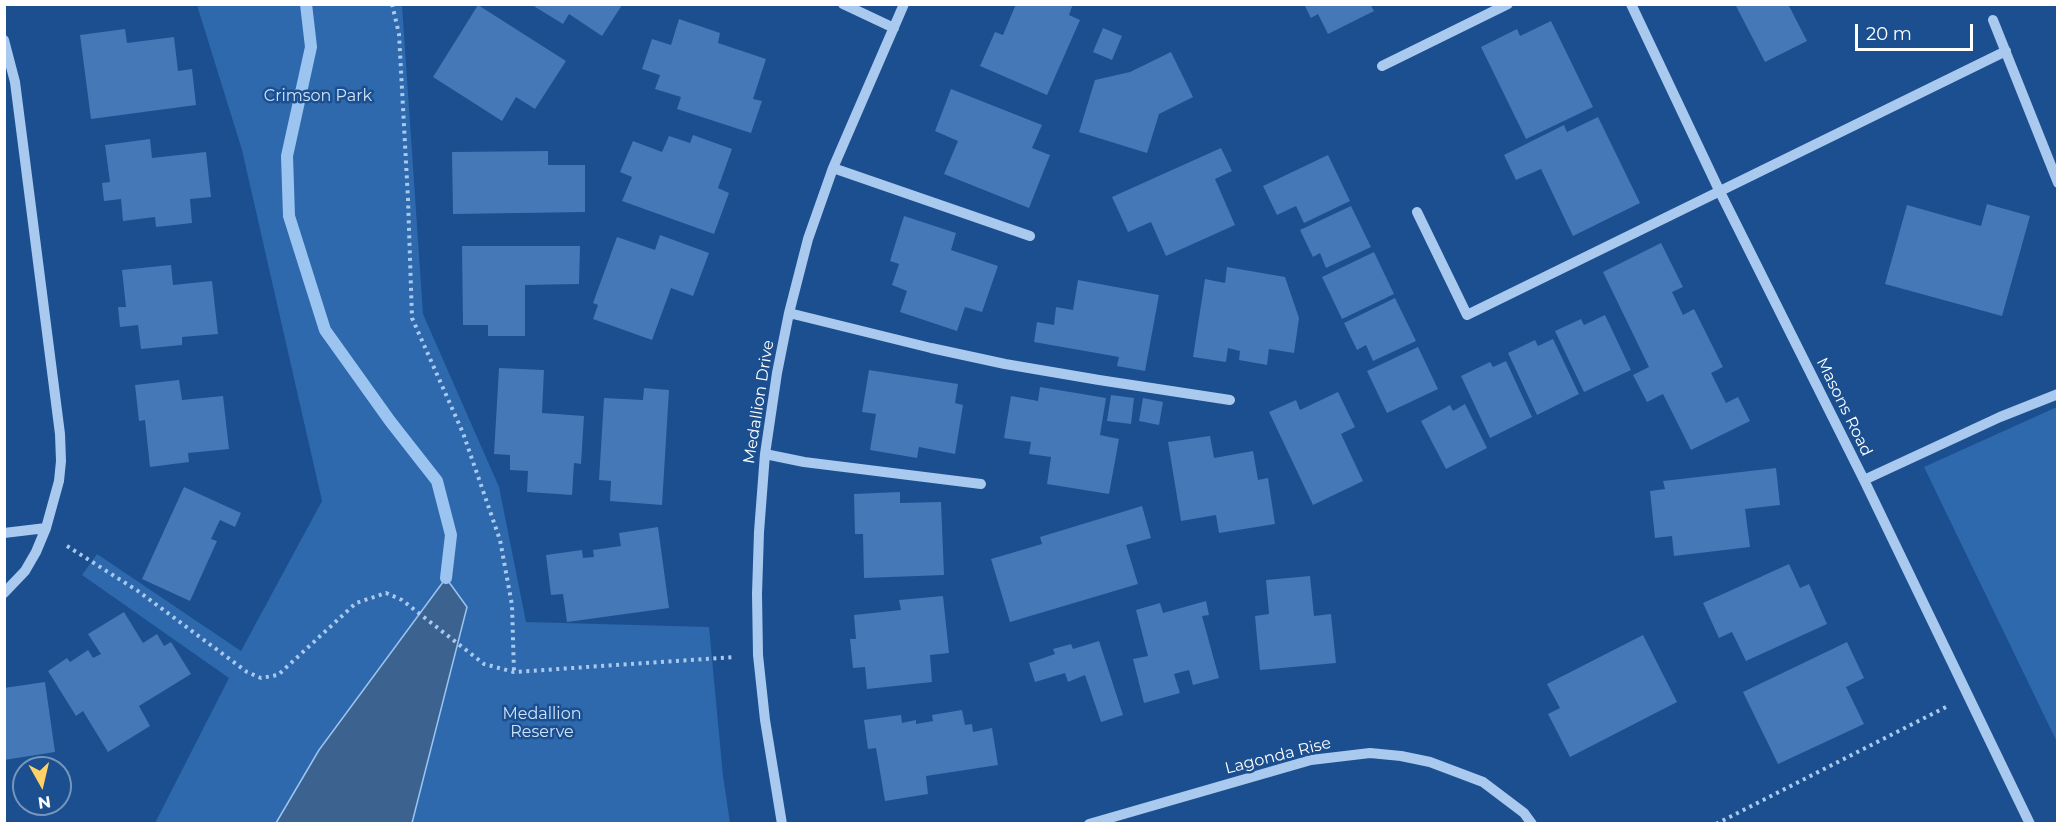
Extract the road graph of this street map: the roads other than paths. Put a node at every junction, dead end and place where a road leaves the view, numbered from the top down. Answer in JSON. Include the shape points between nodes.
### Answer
{"nodes":[{"id":1,"x":843,"y":4,"type":"edge"},
{"id":2,"x":904,"y":4,"type":"edge"},
{"id":3,"x":1508,"y":4,"type":"edge"},
{"id":4,"x":1631,"y":4,"type":"edge"},
{"id":5,"x":1993,"y":20,"type":"dead end"},
{"id":6,"x":894,"y":28,"type":"junction"},
{"id":7,"x":4,"y":40,"type":"edge"},
{"id":8,"x":2006,"y":51,"type":"junction"},
{"id":9,"x":1382,"y":66,"type":"dead end"},
{"id":10,"x":833,"y":168,"type":"junction"},
{"id":11,"x":2058,"y":183,"type":"edge"},
{"id":12,"x":1719,"y":190,"type":"junction"},
{"id":13,"x":1417,"y":212,"type":"dead end"},
{"id":14,"x":1030,"y":236,"type":"dead end"},
{"id":15,"x":789,"y":312,"type":"junction"},
{"id":16,"x":2058,"y":394,"type":"edge"},
{"id":17,"x":1230,"y":400,"type":"dead end"},
{"id":18,"x":765,"y":454,"type":"junction"},
{"id":19,"x":1863,"y":480,"type":"junction"},
{"id":20,"x":981,"y":484,"type":"dead end"},
{"id":21,"x":46,"y":528,"type":"junction"},
{"id":22,"x":4,"y":533,"type":"edge"},
{"id":23,"x":4,"y":593,"type":"edge"},
{"id":24,"x":782,"y":824,"type":"edge"},
{"id":25,"x":1089,"y":824,"type":"edge"},
{"id":26,"x":1532,"y":824,"type":"edge"},
{"id":27,"x":2030,"y":824,"type":"edge"}],
"edges":[{"from":1,"to":6,"type":"street"},
{"from":2,"to":6,"type":"street","name":"Medallion Drive"},
{"from":3,"to":9,"type":"street"},
{"from":4,"to":12,"type":"street","name":"Masons Road"},
{"from":5,"to":8,"type":"street"},
{"from":6,"to":10,"type":"street","name":"Medallion Drive"},
{"from":7,"to":21,"type":"street","via":[[15,82],[60,434],[59,481]]},
{"from":8,"to":11,"type":"street"},
{"from":8,"to":12,"type":"street"},
{"from":10,"to":14,"type":"street"},
{"from":10,"to":15,"type":"street","name":"Medallion Drive","via":[[808,239]]},
{"from":12,"to":13,"type":"street","via":[[1467,315]]},
{"from":12,"to":19,"type":"street","name":"Masons Road"},
{"from":15,"to":17,"type":"street","via":[[1005,364]]},
{"from":15,"to":18,"type":"street","name":"Medallion Drive"},
{"from":16,"to":19,"type":"street"},
{"from":18,"to":20,"type":"street"},
{"from":18,"to":24,"type":"street","name":"Medallion Drive","via":[[759,532],[758,655]]},
{"from":19,"to":27,"type":"street","name":"Masons Road"},
{"from":21,"to":22,"type":"street"},
{"from":21,"to":23,"type":"street","via":[[25,571]]},
{"from":25,"to":26,"type":"street","name":"Lagonda Rise","via":[[1311,760],[1370,753],[1430,762],[1483,782],[1524,813]]}]}
